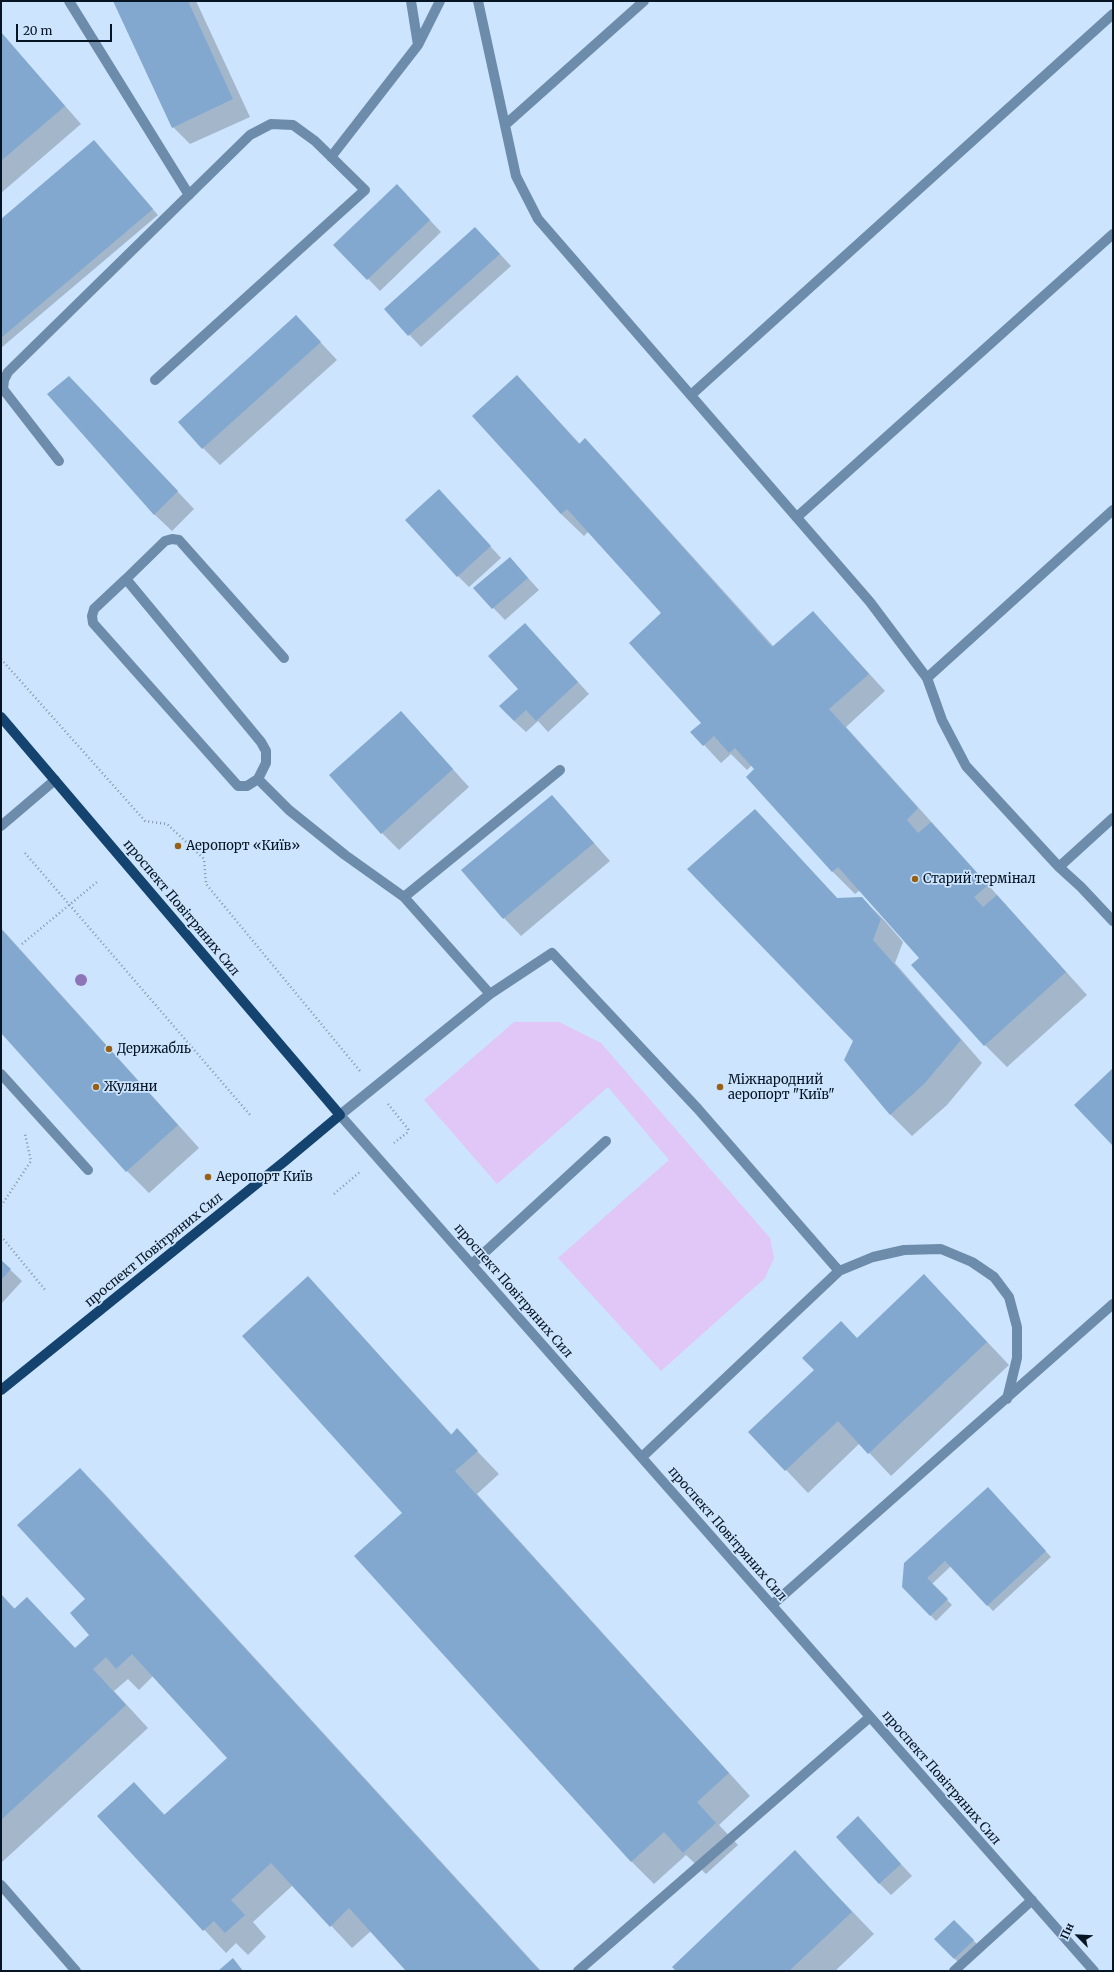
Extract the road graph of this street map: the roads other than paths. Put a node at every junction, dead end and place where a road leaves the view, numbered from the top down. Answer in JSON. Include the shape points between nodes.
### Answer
{"nodes":[{"id":1,"x":69,"y":1,"type":"edge"},
{"id":2,"x":411,"y":1,"type":"edge"},
{"id":3,"x":440,"y":1,"type":"edge"},
{"id":4,"x":478,"y":1,"type":"edge"},
{"id":5,"x":644,"y":1,"type":"edge"},
{"id":6,"x":1113,"y":14,"type":"edge"},
{"id":7,"x":418,"y":45,"type":"junction"},
{"id":8,"x":505,"y":125,"type":"junction"},
{"id":9,"x":331,"y":157,"type":"junction"},
{"id":10,"x":189,"y":195,"type":"junction"},
{"id":11,"x":1113,"y":234,"type":"edge"},
{"id":12,"x":3,"y":379,"type":"edge"},
{"id":13,"x":155,"y":380,"type":"dead end"},
{"id":14,"x":690,"y":395,"type":"junction"},
{"id":15,"x":59,"y":461,"type":"dead end"},
{"id":16,"x":1113,"y":510,"type":"edge"},
{"id":17,"x":797,"y":518,"type":"junction"},
{"id":18,"x":126,"y":579,"type":"junction"},
{"id":19,"x":284,"y":658,"type":"dead end"},
{"id":20,"x":927,"y":678,"type":"junction"},
{"id":21,"x":1,"y":717,"type":"edge"},
{"id":22,"x":560,"y":770,"type":"dead end"},
{"id":23,"x":55,"y":780,"type":"junction"},
{"id":24,"x":258,"y":780,"type":"junction"},
{"id":25,"x":1113,"y":818,"type":"edge"},
{"id":26,"x":1,"y":826,"type":"edge"},
{"id":27,"x":1058,"y":868,"type":"junction"},
{"id":28,"x":404,"y":897,"type":"junction"},
{"id":29,"x":1113,"y":922,"type":"edge"},
{"id":30,"x":490,"y":994,"type":"junction"},
{"id":31,"x":1,"y":1074,"type":"edge"},
{"id":32,"x":340,"y":1115,"type":"junction"},
{"id":33,"x":606,"y":1141,"type":"dead end"},
{"id":34,"x":88,"y":1170,"type":"dead end"},
{"id":35,"x":472,"y":1264,"type":"junction"},
{"id":36,"x":839,"y":1271,"type":"junction"},
{"id":37,"x":1113,"y":1304,"type":"edge"},
{"id":38,"x":1,"y":1390,"type":"edge"},
{"id":39,"x":1007,"y":1398,"type":"junction"},
{"id":40,"x":642,"y":1457,"type":"junction"},
{"id":41,"x":772,"y":1605,"type":"junction"},
{"id":42,"x":870,"y":1717,"type":"junction"},
{"id":43,"x":1,"y":1885,"type":"edge"},
{"id":44,"x":1032,"y":1900,"type":"junction"},
{"id":45,"x":76,"y":1971,"type":"edge"},
{"id":46,"x":578,"y":1971,"type":"edge"},
{"id":47,"x":954,"y":1971,"type":"edge"},
{"id":48,"x":1094,"y":1971,"type":"edge"}],
"edges":[{"from":1,"to":10,"type":"street"},
{"from":2,"to":7,"type":"street"},
{"from":3,"to":7,"type":"street"},
{"from":4,"to":8,"type":"street"},
{"from":5,"to":8,"type":"street"},
{"from":6,"to":14,"type":"street"},
{"from":7,"to":9,"type":"street"},
{"from":8,"to":14,"type":"street","via":[[516,176],[538,218]]},
{"from":9,"to":10,"type":"street","via":[[293,125],[271,124],[250,135]]},
{"from":9,"to":13,"type":"street","via":[[365,190]]},
{"from":10,"to":12,"type":"street"},
{"from":11,"to":17,"type":"street"},
{"from":12,"to":15,"type":"street","via":[[3,389],[8,397]]},
{"from":14,"to":17,"type":"street"},
{"from":16,"to":20,"type":"street"},
{"from":17,"to":20,"type":"street","via":[[870,602]]},
{"from":18,"to":19,"type":"street","via":[[165,541],[179,540]]},
{"from":18,"to":24,"type":"street","via":[[261,742],[266,751],[266,763]]},
{"from":18,"to":24,"type":"street","via":[[94,609],[93,623],[238,786],[247,786]]},
{"from":20,"to":27,"type":"street","via":[[942,720],[966,766]]},
{"from":21,"to":23,"type":"main road","name":"проспект Повітряних Сил"},
{"from":22,"to":28,"type":"street"},
{"from":23,"to":26,"type":"street"},
{"from":23,"to":32,"type":"main road","name":"проспект Повітряних Сил"},
{"from":24,"to":28,"type":"street","via":[[289,810],[345,855]]},
{"from":25,"to":27,"type":"street"},
{"from":27,"to":29,"type":"street","via":[[1081,887]]},
{"from":28,"to":30,"type":"street"},
{"from":30,"to":32,"type":"street"},
{"from":30,"to":36,"type":"street","via":[[552,953],[698,1110]]},
{"from":31,"to":34,"type":"street"},
{"from":32,"to":35,"type":"street","name":"проспект Повітряних Сил"},
{"from":32,"to":38,"type":"main road","name":"проспект Повітряних Сил"},
{"from":33,"to":35,"type":"street"},
{"from":35,"to":40,"type":"street","name":"проспект Повітряних Сил"},
{"from":36,"to":39,"type":"street","via":[[873,1257],[904,1250],[941,1249],[972,1262],[994,1277],[1009,1297],[1017,1327],[1017,1358]]},
{"from":36,"to":40,"type":"street"},
{"from":37,"to":39,"type":"street"},
{"from":39,"to":41,"type":"street"},
{"from":40,"to":41,"type":"street","name":"проспект Повітряних Сил"},
{"from":41,"to":42,"type":"street","name":"проспект Повітряних Сил"},
{"from":42,"to":44,"type":"street","name":"проспект Повітряних Сил"},
{"from":42,"to":46,"type":"street"},
{"from":43,"to":45,"type":"street"},
{"from":44,"to":47,"type":"street"},
{"from":44,"to":48,"type":"street","name":"проспект Повітряних Сил"}]}
